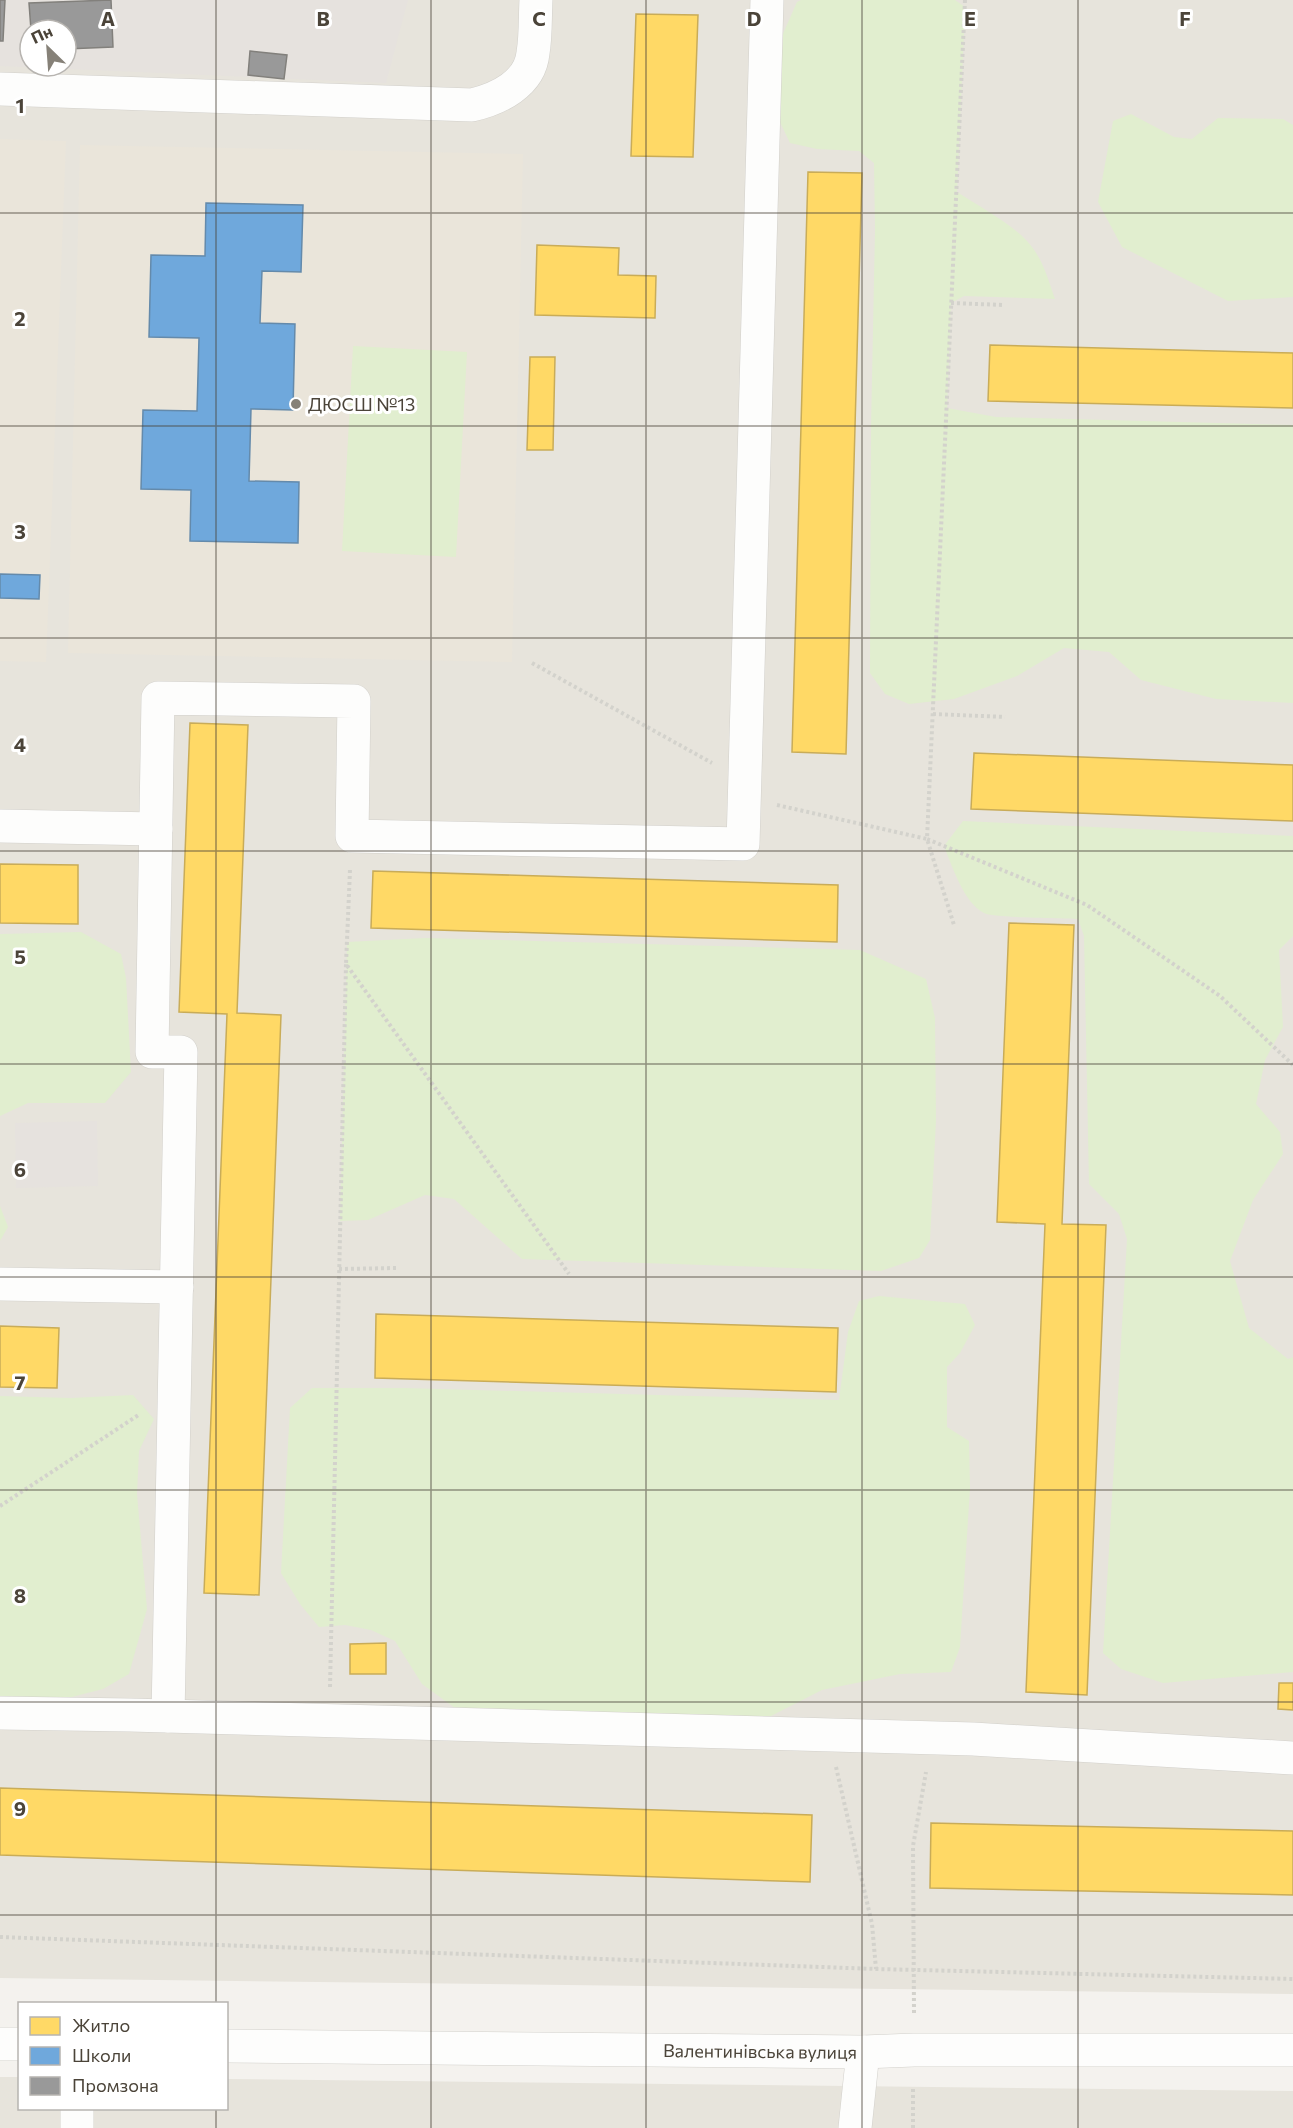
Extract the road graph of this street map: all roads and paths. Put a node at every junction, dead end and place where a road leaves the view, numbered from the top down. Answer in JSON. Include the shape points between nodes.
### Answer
{"nodes":[{"id":1,"x":536,"y":0,"type":"edge"},
{"id":2,"x":767,"y":0,"type":"edge"},
{"id":3,"x":965,"y":0,"type":"edge"},
{"id":4,"x":0,"y":89,"type":"edge"},
{"id":5,"x":951,"y":303,"type":"junction"},
{"id":6,"x":1004,"y":304,"type":"dead end"},
{"id":7,"x":532,"y":663,"type":"dead end"},
{"id":8,"x":933,"y":714,"type":"junction"},
{"id":9,"x":1005,"y":717,"type":"dead end"},
{"id":10,"x":744,"y":790,"type":"junction"},
{"id":11,"x":0,"y":826,"type":"edge"},
{"id":12,"x":156,"y":829,"type":"junction"},
{"id":13,"x":352,"y":836,"type":"junction"},
{"id":14,"x":927,"y":839,"type":"junction"},
{"id":15,"x":954,"y":925,"type":"dead end"},
{"id":16,"x":346,"y":964,"type":"junction"},
{"id":17,"x":1293,"y":1065,"type":"edge"},
{"id":18,"x":397,"y":1268,"type":"dead end"},
{"id":19,"x":339,"y":1269,"type":"junction"},
{"id":20,"x":569,"y":1274,"type":"dead end"},
{"id":21,"x":0,"y":1284,"type":"edge"},
{"id":22,"x":177,"y":1287,"type":"junction"},
{"id":23,"x":175,"y":1391,"type":"junction"},
{"id":24,"x":0,"y":1506,"type":"edge"},
{"id":25,"x":0,"y":1713,"type":"edge"},
{"id":26,"x":168,"y":1716,"type":"junction"},
{"id":27,"x":330,"y":1720,"type":"junction"},
{"id":28,"x":828,"y":1735,"type":"junction"},
{"id":29,"x":932,"y":1738,"type":"junction"},
{"id":30,"x":1293,"y":1758,"type":"edge"},
{"id":31,"x":0,"y":1937,"type":"edge"},
{"id":32,"x":876,"y":1969,"type":"junction"},
{"id":33,"x":915,"y":1969,"type":"junction"},
{"id":34,"x":1293,"y":1979,"type":"edge"},
{"id":35,"x":914,"y":2013,"type":"dead end"},
{"id":36,"x":0,"y":2044,"type":"edge"},
{"id":37,"x":18,"y":2044,"type":"edge"},
{"id":38,"x":228,"y":2046,"type":"edge"},
{"id":39,"x":1293,"y":2050,"type":"edge"},
{"id":40,"x":863,"y":2052,"type":"junction"},
{"id":41,"x":913,"y":2086,"type":"dead end"},
{"id":42,"x":77,"y":2110,"type":"edge"},
{"id":43,"x":77,"y":2128,"type":"edge"},
{"id":44,"x":855,"y":2128,"type":"edge"},
{"id":45,"x":913,"y":2128,"type":"edge"}],
"edges":[{"from":1,"to":4,"type":"street","via":[[533,56],[525,75],[510,90],[472,105]]},
{"from":2,"to":10,"type":"street"},
{"from":3,"to":5,"type":"path"},
{"from":5,"to":6,"type":"path"},
{"from":5,"to":8,"type":"path"},
{"from":7,"to":10,"type":"path"},
{"from":8,"to":9,"type":"path"},
{"from":8,"to":14,"type":"path"},
{"from":10,"to":13,"type":"street","via":[[742,844]]},
{"from":10,"to":14,"type":"path"},
{"from":11,"to":12,"type":"street"},
{"from":12,"to":13,"type":"street","via":[[158,698],[354,701]]},
{"from":12,"to":22,"type":"street","via":[[152,1052],[181,1052]]},
{"from":13,"to":16,"type":"path"},
{"from":14,"to":15,"type":"path"},
{"from":14,"to":17,"type":"path","via":[[1087,905],[1220,996]]},
{"from":16,"to":19,"type":"path"},
{"from":16,"to":20,"type":"path"},
{"from":18,"to":19,"type":"path"},
{"from":19,"to":27,"type":"path"},
{"from":21,"to":22,"type":"street"},
{"from":22,"to":23,"type":"street"},
{"from":23,"to":24,"type":"path"},
{"from":23,"to":26,"type":"street"},
{"from":25,"to":26,"type":"street"},
{"from":26,"to":27,"type":"street"},
{"from":27,"to":28,"type":"street"},
{"from":28,"to":29,"type":"street"},
{"from":28,"to":32,"type":"path","via":[[872,1924]]},
{"from":29,"to":30,"type":"street"},
{"from":29,"to":33,"type":"path","via":[[913,1846]]},
{"from":31,"to":32,"type":"path"},
{"from":32,"to":33,"type":"path"},
{"from":33,"to":34,"type":"path"},
{"from":33,"to":35,"type":"path"},
{"from":36,"to":37,"type":"street"},
{"from":38,"to":40,"type":"street","name":"Валентинівська вулиця"},
{"from":39,"to":40,"type":"street","name":"Валентинівська вулиця"},
{"from":40,"to":44,"type":"street"},
{"from":41,"to":45,"type":"path"},
{"from":42,"to":43,"type":"street"}]}
